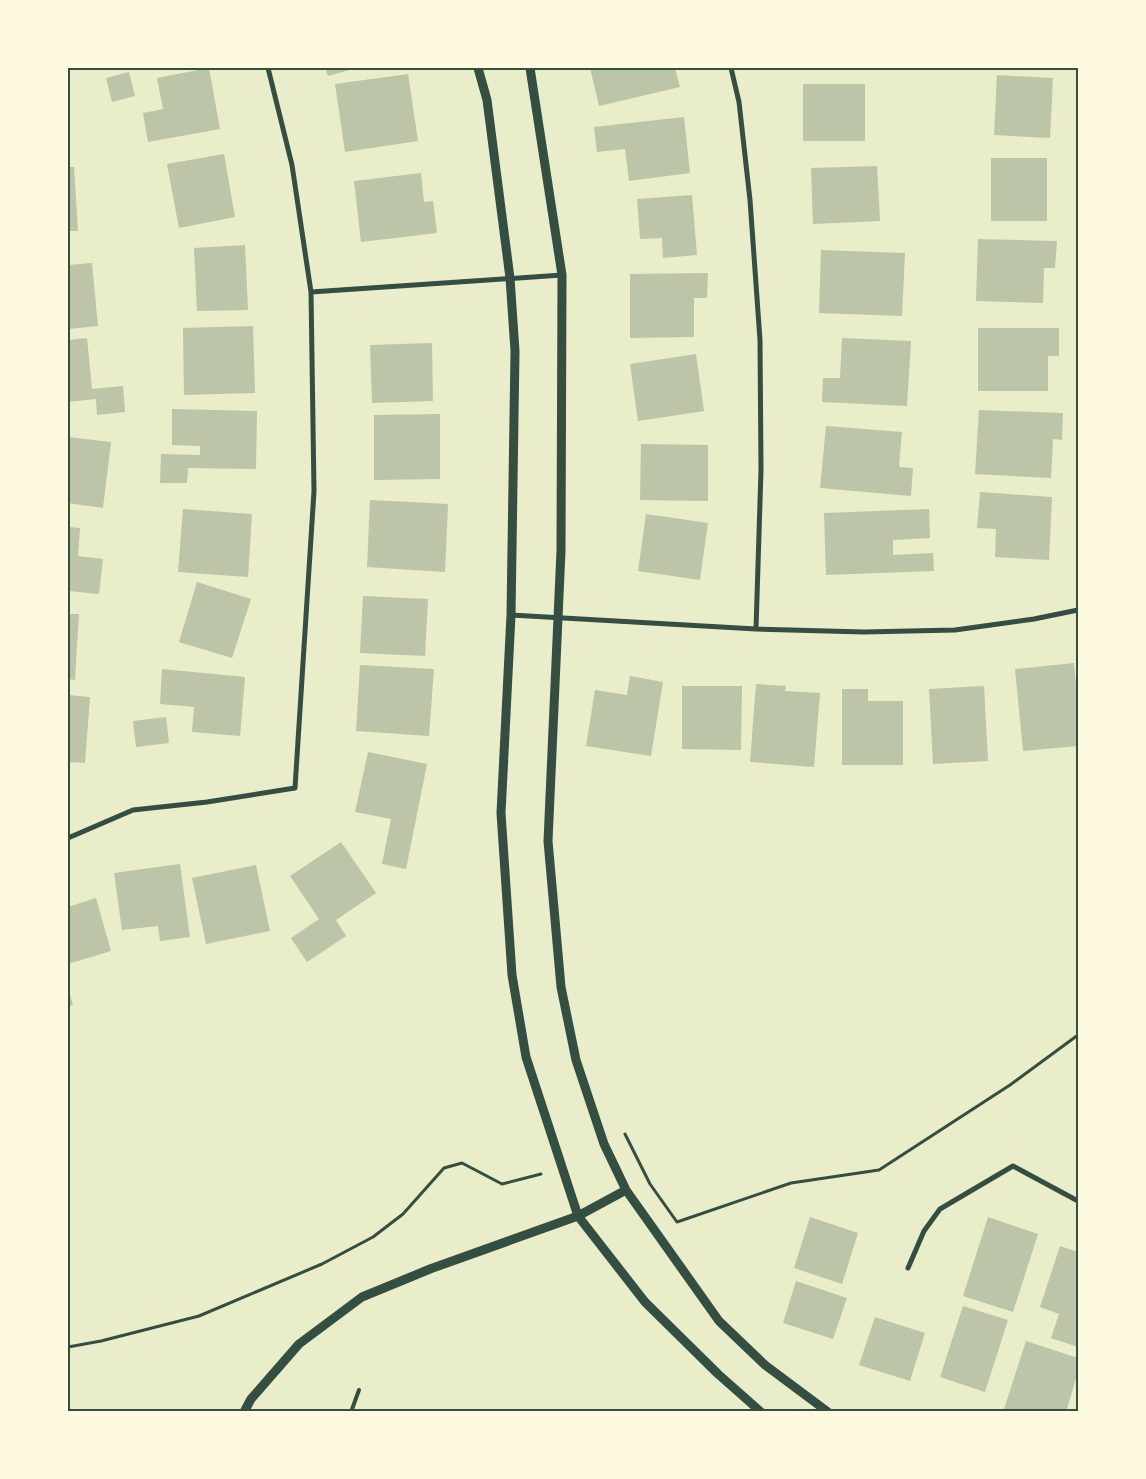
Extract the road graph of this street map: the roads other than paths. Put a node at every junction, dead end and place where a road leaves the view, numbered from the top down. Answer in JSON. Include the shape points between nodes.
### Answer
{"nodes":[{"id":1,"x":268,"y":68,"type":"edge"},
{"id":2,"x":478,"y":68,"type":"edge"},
{"id":3,"x":530,"y":68,"type":"edge"},
{"id":4,"x":731,"y":68,"type":"edge"},
{"id":5,"x":562,"y":275,"type":"junction"},
{"id":6,"x":510,"y":278,"type":"junction"},
{"id":7,"x":311,"y":292,"type":"junction"},
{"id":8,"x":1078,"y":610,"type":"edge"},
{"id":9,"x":511,"y":615,"type":"junction"},
{"id":10,"x":558,"y":617,"type":"junction"},
{"id":11,"x":756,"y":629,"type":"junction"},
{"id":12,"x":68,"y":838,"type":"edge"},
{"id":13,"x":626,"y":1190,"type":"junction"},
{"id":14,"x":1078,"y":1200,"type":"edge"},
{"id":15,"x":578,"y":1216,"type":"junction"},
{"id":16,"x":908,"y":1268,"type":"dead end"},
{"id":17,"x":359,"y":1390,"type":"dead end"},
{"id":18,"x":244,"y":1412,"type":"edge"},
{"id":19,"x":351,"y":1412,"type":"edge"},
{"id":20,"x":762,"y":1412,"type":"edge"},
{"id":21,"x":828,"y":1412,"type":"edge"}],
"edges":[{"from":1,"to":7,"type":"street","via":[[292,165]]},
{"from":2,"to":6,"type":"street","via":[[486,100]]},
{"from":3,"to":5,"type":"street"},
{"from":4,"to":11,"type":"street","via":[[739,102],[760,340],[761,470]]},
{"from":5,"to":6,"type":"street"},
{"from":5,"to":10,"type":"street","via":[[562,504]]},
{"from":6,"to":7,"type":"street"},
{"from":6,"to":9,"type":"street","via":[[515,381]]},
{"from":7,"to":12,"type":"street","via":[[314,491],[295,788],[133,810]]},
{"from":8,"to":11,"type":"street","via":[[955,630]]},
{"from":9,"to":10,"type":"street"},
{"from":9,"to":15,"type":"street","via":[[502,814],[512,975],[526,1057]]},
{"from":10,"to":11,"type":"street"},
{"from":10,"to":13,"type":"street","via":[[548,841],[561,987],[576,1060],[604,1144]]},
{"from":13,"to":15,"type":"street"},
{"from":13,"to":21,"type":"street","via":[[719,1321],[765,1365]]},
{"from":14,"to":16,"type":"street","via":[[1013,1166],[940,1209],[924,1231]]},
{"from":15,"to":18,"type":"street","via":[[362,1297],[299,1344],[251,1399]]},
{"from":15,"to":20,"type":"street","via":[[646,1302],[718,1374]]},
{"from":17,"to":19,"type":"lane"}]}
